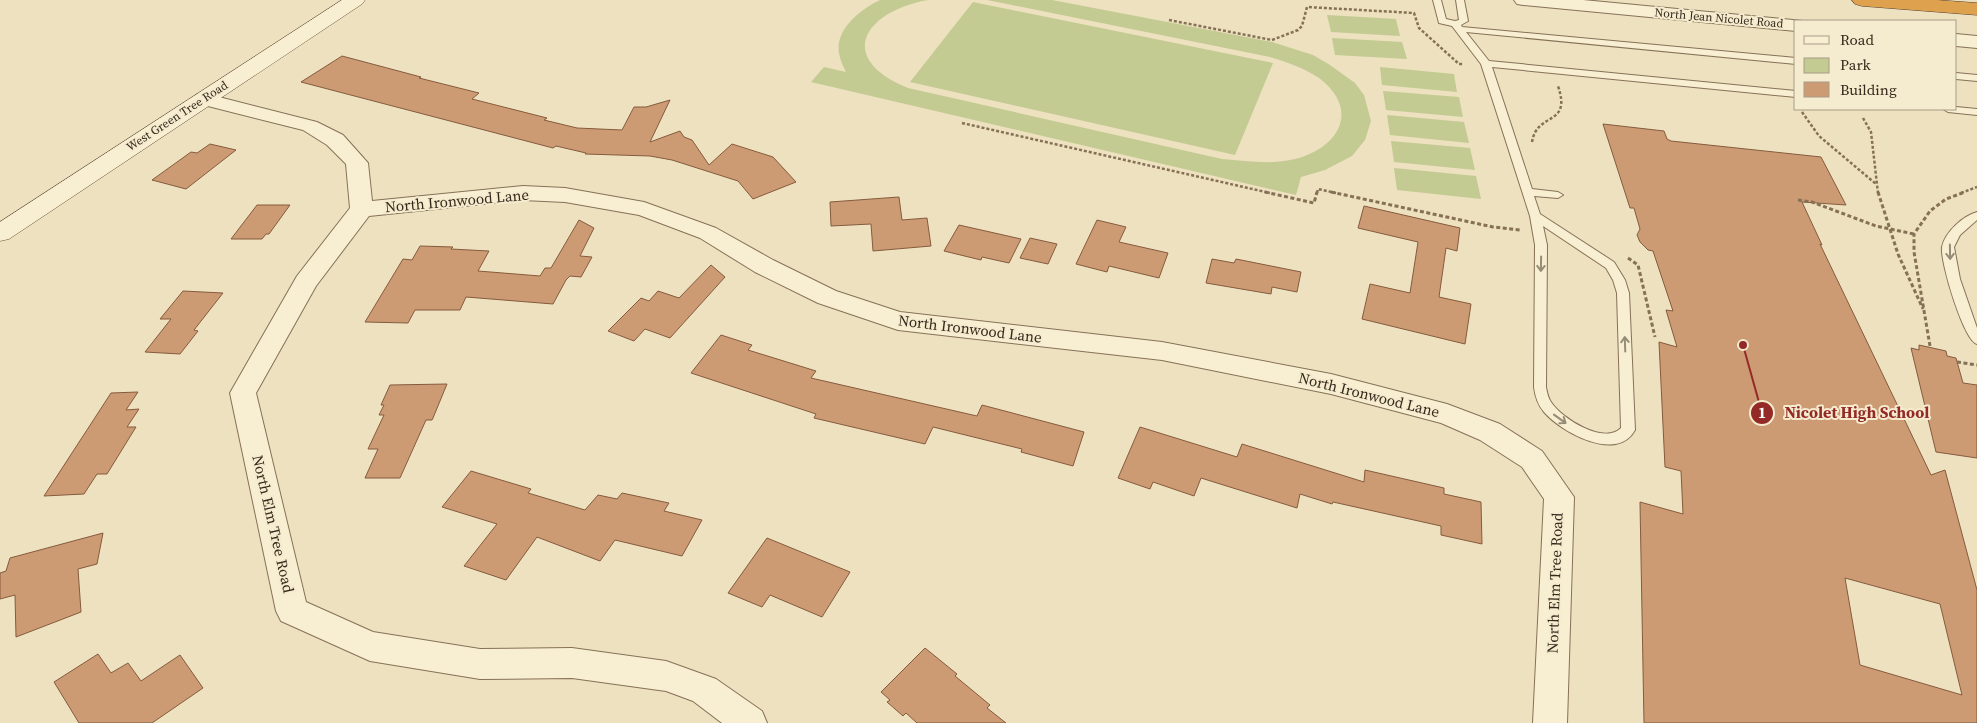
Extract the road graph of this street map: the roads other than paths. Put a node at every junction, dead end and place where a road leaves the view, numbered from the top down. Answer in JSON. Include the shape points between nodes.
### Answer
{"nodes":[{"id":1,"x":356,"y":0,"type":"edge"},
{"id":2,"x":1438,"y":0,"type":"edge"},
{"id":3,"x":1460,"y":0,"type":"edge"},
{"id":4,"x":1524,"y":0,"type":"edge"},
{"id":5,"x":1862,"y":0,"type":"edge"},
{"id":6,"x":1977,"y":9,"type":"edge"},
{"id":7,"x":1794,"y":25,"type":"edge"},
{"id":8,"x":1457,"y":27,"type":"junction"},
{"id":9,"x":1957,"y":40,"type":"edge"},
{"id":10,"x":1977,"y":42,"type":"edge"},
{"id":11,"x":1794,"y":61,"type":"edge"},
{"id":12,"x":1486,"y":64,"type":"junction"},
{"id":13,"x":1957,"y":76,"type":"edge"},
{"id":14,"x":1977,"y":78,"type":"edge"},
{"id":15,"x":1794,"y":94,"type":"edge"},
{"id":16,"x":203,"y":99,"type":"junction"},
{"id":17,"x":1957,"y":110,"type":"edge"},
{"id":18,"x":1977,"y":112,"type":"edge"},
{"id":19,"x":1527,"y":192,"type":"junction"},
{"id":20,"x":1558,"y":195,"type":"dead end"},
{"id":21,"x":362,"y":209,"type":"junction"},
{"id":22,"x":1535,"y":216,"type":"junction"},
{"id":23,"x":1977,"y":216,"type":"edge"},
{"id":24,"x":0,"y":232,"type":"edge"},
{"id":25,"x":1977,"y":340,"type":"edge"},
{"id":26,"x":1447,"y":414,"type":"joint"},
{"id":27,"x":750,"y":723,"type":"edge"},
{"id":28,"x":1550,"y":723,"type":"edge"}],
"edges":[{"from":1,"to":16,"type":"street","name":"West Green Tree Road"},
{"from":2,"to":8,"type":"lane","via":[[1442,21]]},
{"from":3,"to":8,"type":"lane","via":[[1464,22]]},
{"from":4,"to":7,"type":"street","name":"North Jean Nicolet Road"},
{"from":5,"to":6,"type":"highway"},
{"from":8,"to":11,"type":"lane"},
{"from":8,"to":12,"type":"lane"},
{"from":9,"to":10,"type":"street"},
{"from":12,"to":15,"type":"lane"},
{"from":12,"to":19,"type":"lane"},
{"from":13,"to":14,"type":"lane"},
{"from":16,"to":21,"type":"street","via":[[310,126],[335,140],[357,163]]},
{"from":16,"to":24,"type":"street","name":"West Green Tree Road"},
{"from":17,"to":18,"type":"lane"},
{"from":19,"to":20,"type":"lane"},
{"from":19,"to":22,"type":"lane"},
{"from":21,"to":26,"type":"street","name":"North Ironwood Lane","via":[[523,193],[565,195],[644,209],[708,233],[764,266],[827,297],[898,321],[1162,352],[1331,384]]},
{"from":21,"to":27,"type":"street","name":"North Elm Tree Road","via":[[306,282],[243,393],[292,611],[370,646],[480,664],[572,663],[666,676],[704,690]]},
{"from":22,"to":22,"type":"lane","one_way":true,"via":[[1541,245],[1541,397],[1553,414],[1577,430],[1606,440],[1618,438],[1628,430],[1619,280],[1610,265]]},
{"from":23,"to":25,"type":"lane","one_way":true,"via":[[1958,229],[1948,247],[1970,328]]},
{"from":26,"to":28,"type":"street","name":"North Elm Tree Road","via":[[1490,432],[1532,459],[1558,497]]}]}
